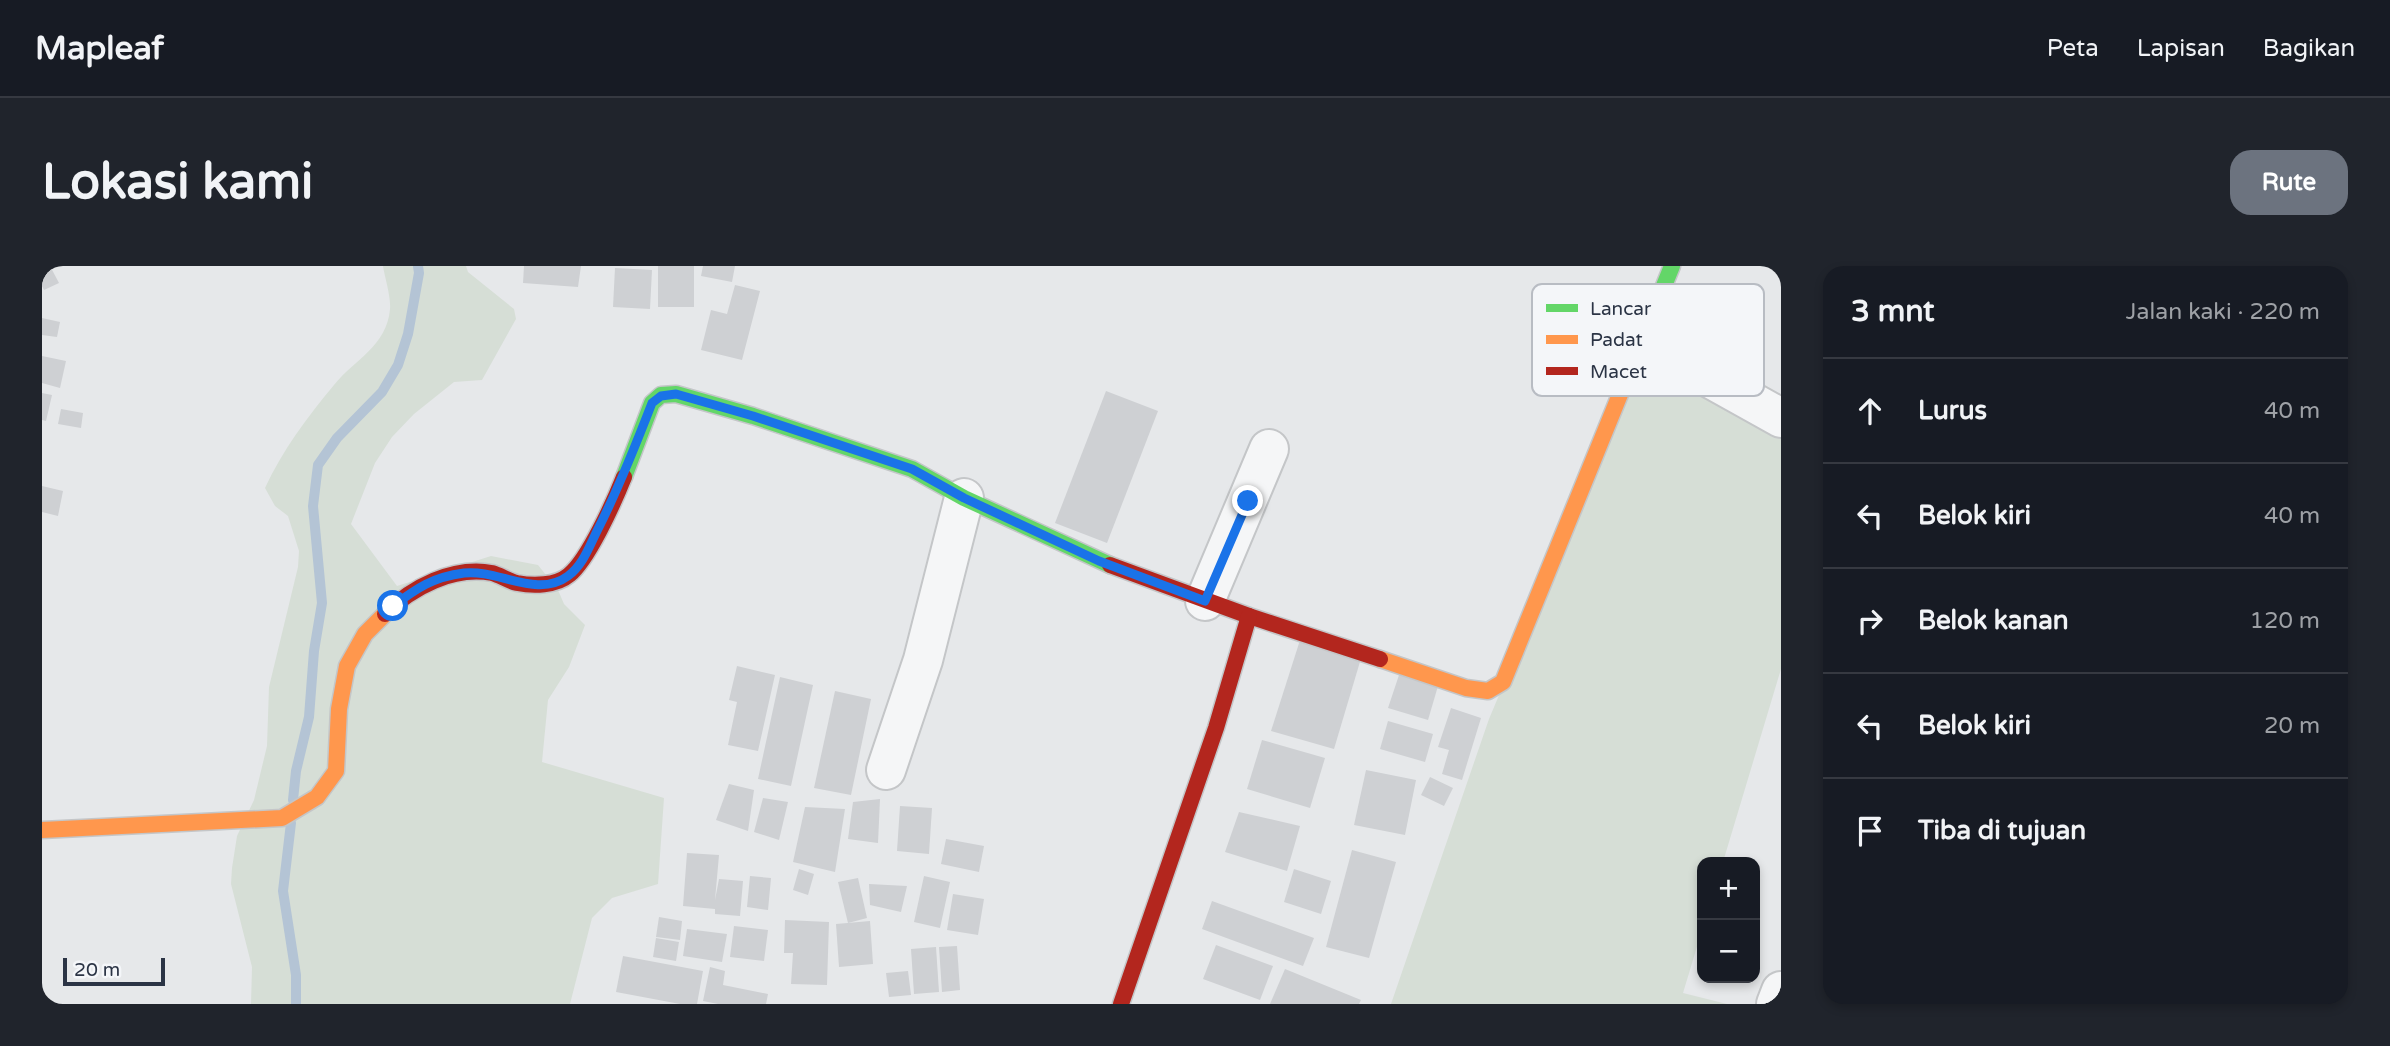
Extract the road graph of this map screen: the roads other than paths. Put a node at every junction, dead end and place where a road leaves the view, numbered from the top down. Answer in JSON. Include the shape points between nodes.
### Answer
{"nodes":[{"id":1,"x":1671,"y":266,"type":"edge"},
{"id":2,"x":1664,"y":284,"type":"edge"},
{"id":3,"x":1618,"y":396,"type":"edge"},
{"id":4,"x":1742,"y":396,"type":"edge"},
{"id":5,"x":1781,"y":418,"type":"edge"},
{"id":6,"x":1269,"y":449,"type":"dead end"},
{"id":7,"x":964,"y":498,"type":"junction"},
{"id":8,"x":1205,"y":601,"type":"junction"},
{"id":9,"x":1249,"y":617,"type":"junction"},
{"id":10,"x":886,"y":770,"type":"dead end"},
{"id":11,"x":42,"y":830,"type":"edge"},
{"id":12,"x":1781,"y":991,"type":"edge"},
{"id":13,"x":1121,"y":1004,"type":"edge"},
{"id":14,"x":1776,"y":1004,"type":"edge"}],
"edges":[{"from":1,"to":2,"type":"street"},
{"from":3,"to":9,"type":"street","via":[[1503,682],[1488,691],[1466,688]]},
{"from":4,"to":5,"type":"street"},
{"from":6,"to":8,"type":"street"},
{"from":7,"to":8,"type":"street","via":[[1099,561]]},
{"from":7,"to":10,"type":"street","via":[[923,660]]},
{"from":7,"to":11,"type":"street","via":[[898,464],[676,394],[661,396],[652,403],[621,484],[582,562],[567,577],[549,584],[518,583],[492,573],[465,573],[427,582],[365,634],[347,666],[336,771],[317,797],[282,818]]},
{"from":8,"to":9,"type":"street"},
{"from":9,"to":13,"type":"street","via":[[1216,728]]},
{"from":12,"to":14,"type":"street"}]}
